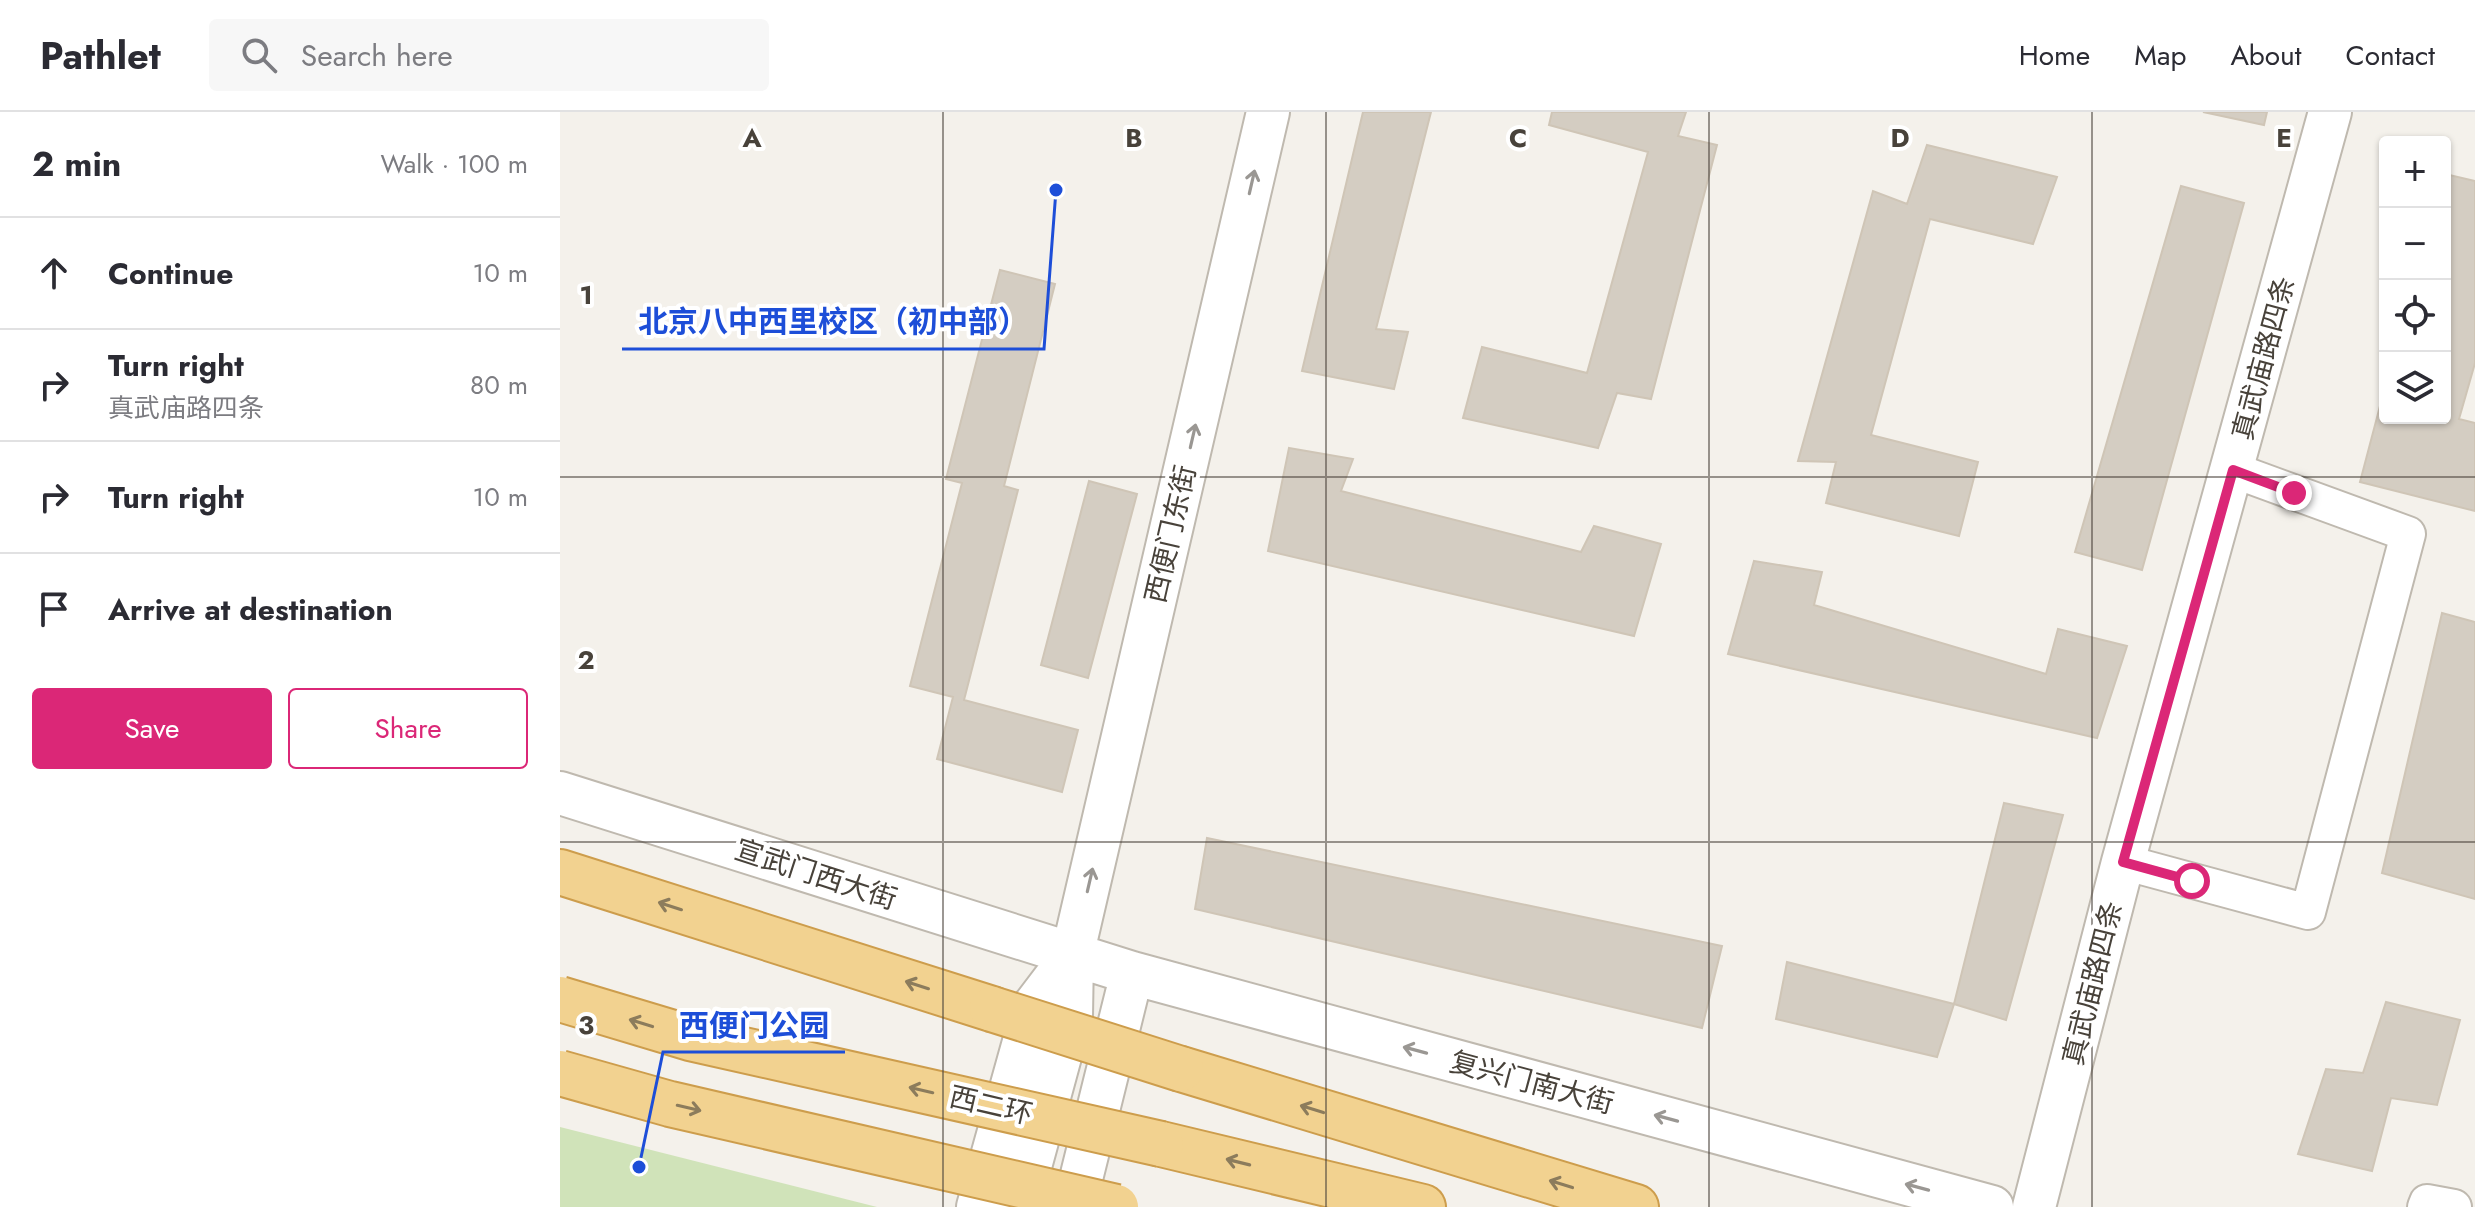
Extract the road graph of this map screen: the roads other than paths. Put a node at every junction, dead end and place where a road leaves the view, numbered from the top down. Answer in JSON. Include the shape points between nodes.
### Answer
{"nodes":[{"id":1,"x":1268,"y":112,"type":"edge"},
{"id":2,"x":2330,"y":112,"type":"edge"},
{"id":3,"x":2233,"y":470,"type":"junction"},
{"id":4,"x":560,"y":793,"type":"edge"},
{"id":5,"x":2123,"y":862,"type":"junction"},
{"id":6,"x":560,"y":872,"type":"edge"},
{"id":7,"x":1072,"y":956,"type":"junction"},
{"id":8,"x":1132,"y":973,"type":"junction"},
{"id":9,"x":560,"y":999,"type":"edge"},
{"id":10,"x":560,"y":1073,"type":"edge"},
{"id":11,"x":978,"y":1207,"type":"edge"},
{"id":12,"x":1019,"y":1207,"type":"edge"},
{"id":13,"x":1074,"y":1207,"type":"edge"},
{"id":14,"x":1116,"y":1207,"type":"edge"},
{"id":15,"x":1423,"y":1207,"type":"edge"},
{"id":16,"x":1636,"y":1207,"type":"edge"},
{"id":17,"x":1992,"y":1207,"type":"edge"},
{"id":18,"x":2034,"y":1207,"type":"edge"},
{"id":19,"x":2425,"y":1207,"type":"edge"},
{"id":20,"x":2454,"y":1207,"type":"edge"}],
"edges":[{"from":7,"to":1,"type":"street","name":"西便门东街","one_way":true},
{"from":2,"to":3,"type":"street","name":"真武庙路四条"},
{"from":3,"to":5,"type":"street","name":"真武庙路四条"},
{"from":3,"to":5,"type":"street","via":[[2408,534],[2308,912]]},
{"from":4,"to":7,"type":"street","name":"宣武门西大街"},
{"from":5,"to":18,"type":"street","name":"真武庙路四条"},
{"from":16,"to":6,"type":"highway","one_way":true,"bridge":true},
{"from":7,"to":8,"type":"street","name":"复兴门南大街"},
{"from":7,"to":11,"type":"street","name":"西便门东街","via":[[1034,1006]]},
{"from":7,"to":12,"type":"street","name":"西便门东街","via":[[1071,1016]]},
{"from":8,"to":13,"type":"street"},
{"from":17,"to":8,"type":"street","name":"复兴门南大街","one_way":true},
{"from":15,"to":9,"type":"highway","name":"西二环","one_way":true,"bridge":true,"via":[[690,1038]]},
{"from":10,"to":14,"type":"highway","one_way":true,"bridge":true,"via":[[670,1104]]},
{"from":19,"to":20,"type":"street","via":[[2427,1202]]}]}
